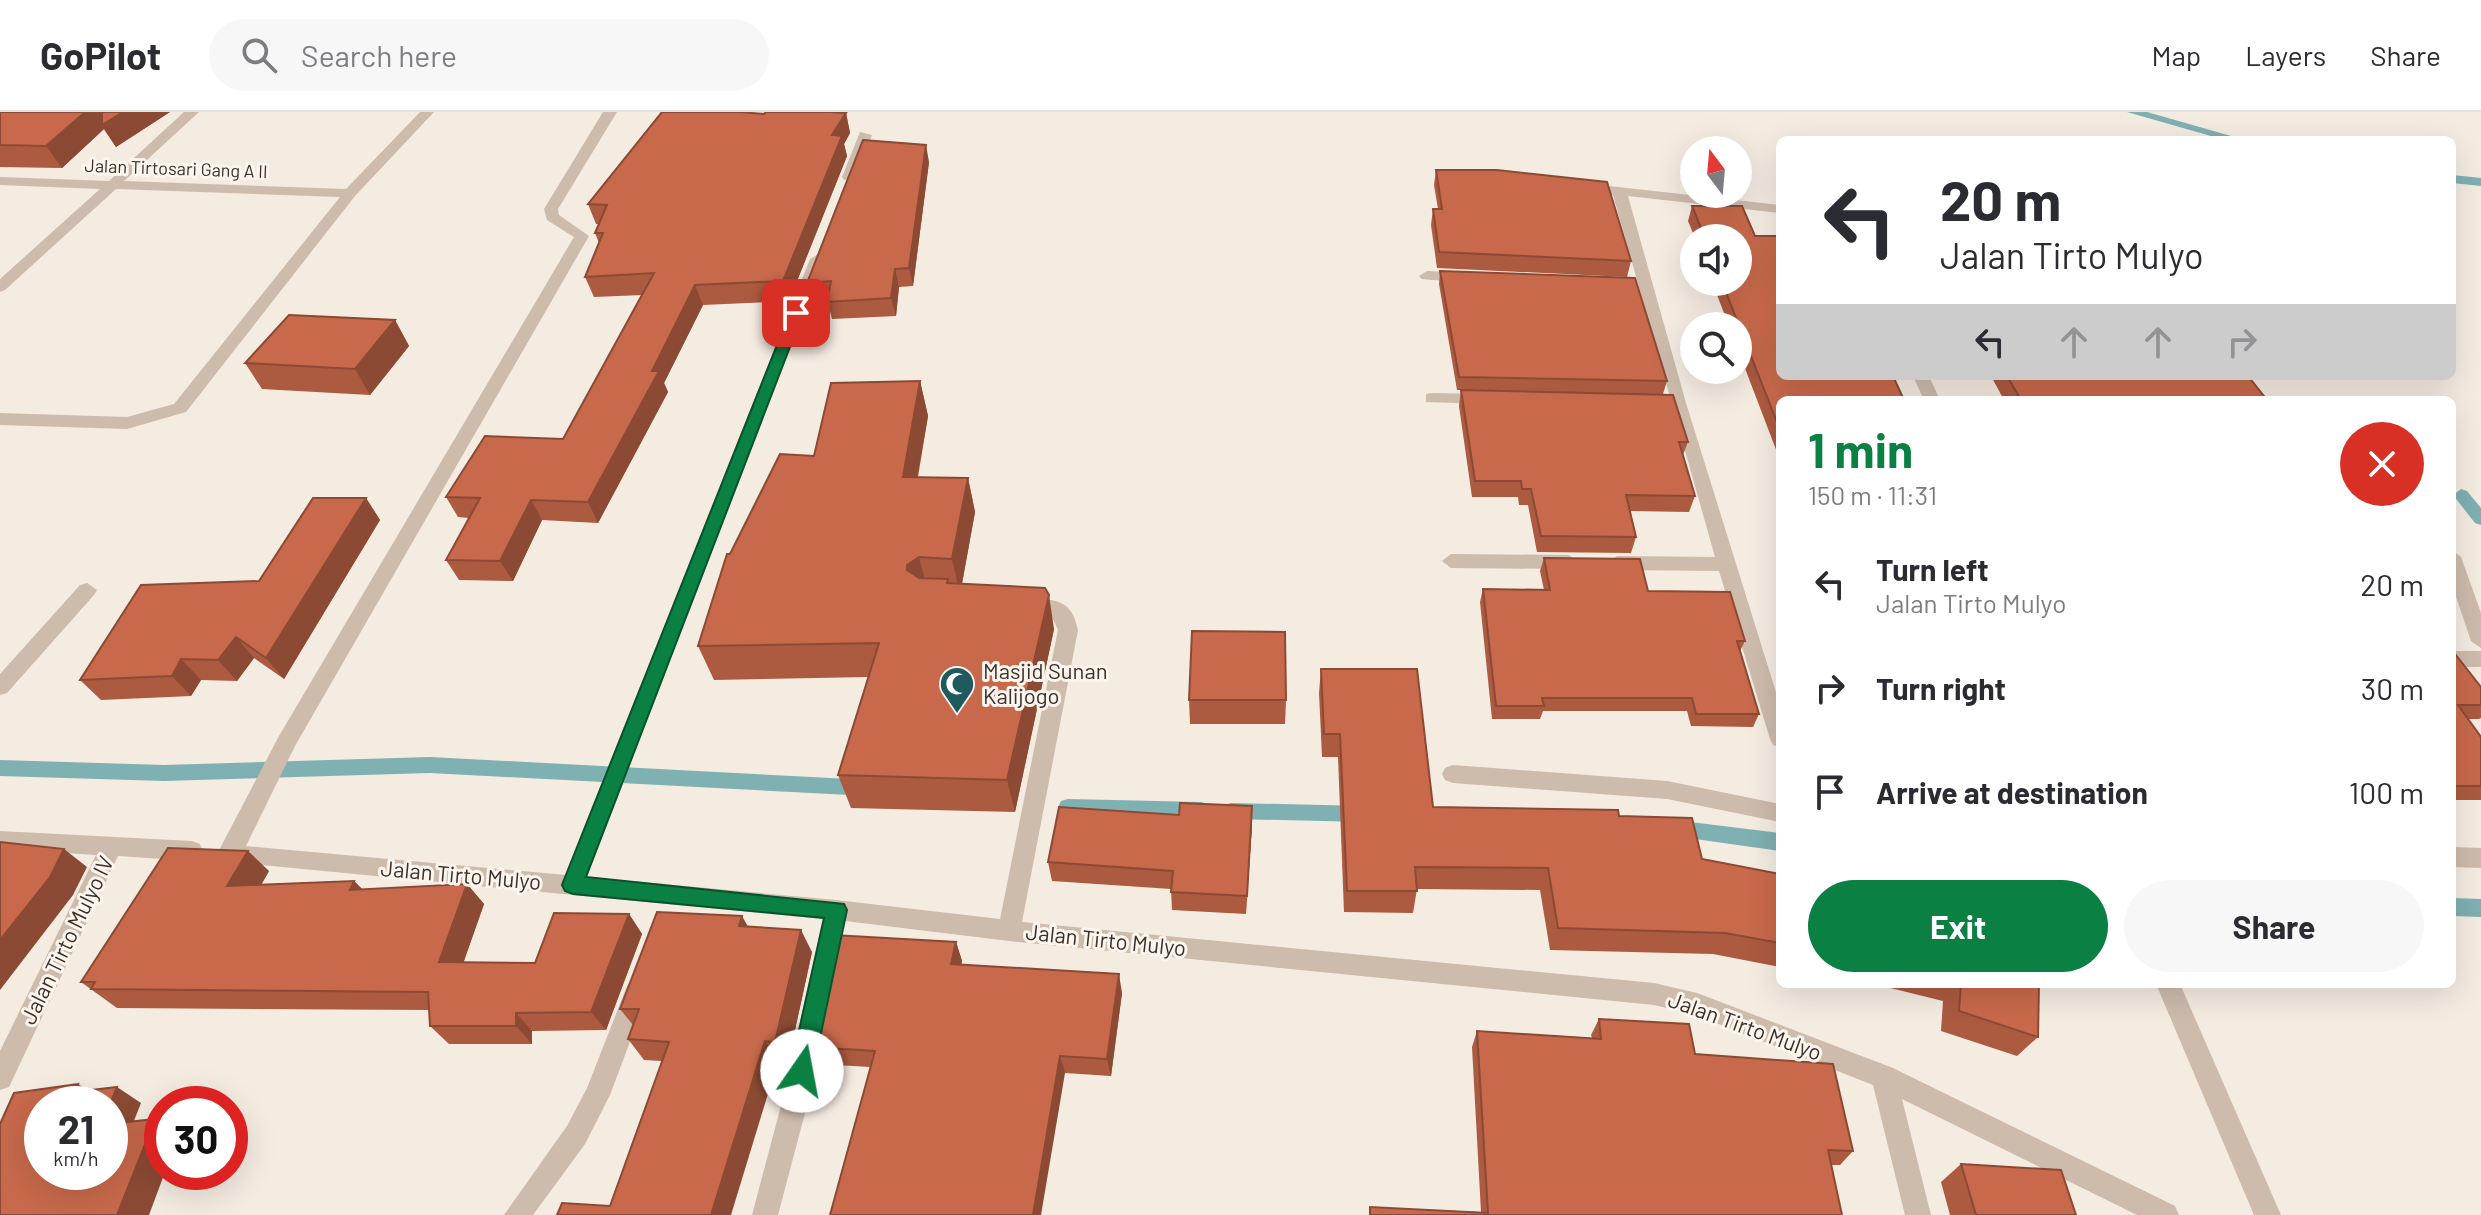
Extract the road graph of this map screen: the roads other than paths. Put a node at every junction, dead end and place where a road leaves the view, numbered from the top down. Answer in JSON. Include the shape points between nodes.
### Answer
{"nodes":[{"id":1,"x":192,"y":112,"type":"edge"},
{"id":2,"x":427,"y":112,"type":"edge"},
{"id":3,"x":610,"y":112,"type":"edge"},
{"id":4,"x":865,"y":135,"type":"dead end"},
{"id":5,"x":0,"y":181,"type":"edge"},
{"id":6,"x":112,"y":185,"type":"junction"},
{"id":7,"x":1589,"y":188,"type":"edge"},
{"id":8,"x":1619,"y":191,"type":"junction"},
{"id":9,"x":350,"y":193,"type":"junction"},
{"id":10,"x":842,"y":194,"type":"edge"},
{"id":11,"x":1776,"y":209,"type":"edge"},
{"id":12,"x":825,"y":239,"type":"edge"},
{"id":13,"x":1427,"y":276,"type":"dead end"},
{"id":14,"x":1490,"y":278,"type":"edge"},
{"id":15,"x":3,"y":281,"type":"edge"},
{"id":16,"x":1432,"y":398,"type":"dead end"},
{"id":17,"x":1509,"y":400,"type":"edge"},
{"id":18,"x":0,"y":419,"type":"edge"},
{"id":19,"x":1451,"y":561,"type":"dead end"},
{"id":20,"x":1729,"y":564,"type":"junction"},
{"id":21,"x":2456,"y":569,"type":"edge"},
{"id":22,"x":87,"y":590,"type":"dead end"},
{"id":23,"x":999,"y":606,"type":"edge"},
{"id":24,"x":2481,"y":641,"type":"edge"},
{"id":25,"x":2456,"y":659,"type":"edge"},
{"id":26,"x":2481,"y":659,"type":"edge"},
{"id":27,"x":0,"y":687,"type":"edge"},
{"id":28,"x":1776,"y":725,"type":"edge"},
{"id":29,"x":1453,"y":774,"type":"dead end"},
{"id":30,"x":1776,"y":812,"type":"edge"},
{"id":31,"x":0,"y":840,"type":"edge"},
{"id":32,"x":112,"y":846,"type":"junction"},
{"id":33,"x":231,"y":854,"type":"junction"},
{"id":34,"x":2456,"y":857,"type":"edge"},
{"id":35,"x":2481,"y":858,"type":"edge"},
{"id":36,"x":573,"y":885,"type":"junction"},
{"id":37,"x":836,"y":910,"type":"junction"},
{"id":38,"x":1009,"y":931,"type":"junction"},
{"id":39,"x":644,"y":973,"type":"edge"},
{"id":40,"x":2170,"y":988,"type":"edge"},
{"id":41,"x":1884,"y":1077,"type":"junction"},
{"id":42,"x":0,"y":1078,"type":"edge"},
{"id":43,"x":517,"y":1215,"type":"edge"},
{"id":44,"x":765,"y":1215,"type":"edge"},
{"id":45,"x":1918,"y":1215,"type":"edge"},
{"id":46,"x":2166,"y":1215,"type":"edge"},
{"id":47,"x":2268,"y":1215,"type":"edge"}],
"edges":[{"from":1,"to":6,"type":"street"},
{"from":2,"to":9,"type":"street"},
{"from":3,"to":33,"type":"street","via":[[551,209],[552,217],[582,236],[286,742]]},
{"from":4,"to":10,"type":"street"},
{"from":5,"to":6,"type":"street","name":"Jalan Tirtosari Gang A II"},
{"from":6,"to":9,"type":"street","name":"Jalan Tirtosari Gang A II"},
{"from":6,"to":15,"type":"street"},
{"from":7,"to":8,"type":"street"},
{"from":8,"to":11,"type":"street"},
{"from":8,"to":20,"type":"street","via":[[1671,402]]},
{"from":9,"to":18,"type":"street","via":[[180,408],[127,423]]},
{"from":12,"to":36,"type":"street"},
{"from":13,"to":14,"type":"street"},
{"from":16,"to":17,"type":"street"},
{"from":19,"to":20,"type":"street"},
{"from":20,"to":28,"type":"street"},
{"from":21,"to":24,"type":"street"},
{"from":22,"to":27,"type":"street"},
{"from":23,"to":38,"type":"street","via":[[1056,608],[1068,630]]},
{"from":25,"to":26,"type":"street"},
{"from":29,"to":30,"type":"street","via":[[1667,790]]},
{"from":31,"to":32,"type":"street","name":"Jalan Tirto Mulyo"},
{"from":32,"to":33,"type":"street","name":"Jalan Tirto Mulyo"},
{"from":32,"to":42,"type":"street","name":"Jalan Tirto Mulyo IV"},
{"from":33,"to":36,"type":"street","name":"Jalan Tirto Mulyo"},
{"from":34,"to":35,"type":"street"},
{"from":36,"to":37,"type":"street","name":"Jalan Tirto Mulyo","via":[[667,908]]},
{"from":37,"to":38,"type":"street","name":"Jalan Tirto Mulyo"},
{"from":37,"to":44,"type":"street"},
{"from":38,"to":41,"type":"street","name":"Jalan Tirto Mulyo","via":[[1654,994],[1709,1008]]},
{"from":39,"to":43,"type":"street","via":[[597,1095],[576,1135]]},
{"from":40,"to":47,"type":"street"},
{"from":41,"to":45,"type":"street"},
{"from":41,"to":46,"type":"street","name":"Jalan Tirto Mulyo"}]}
